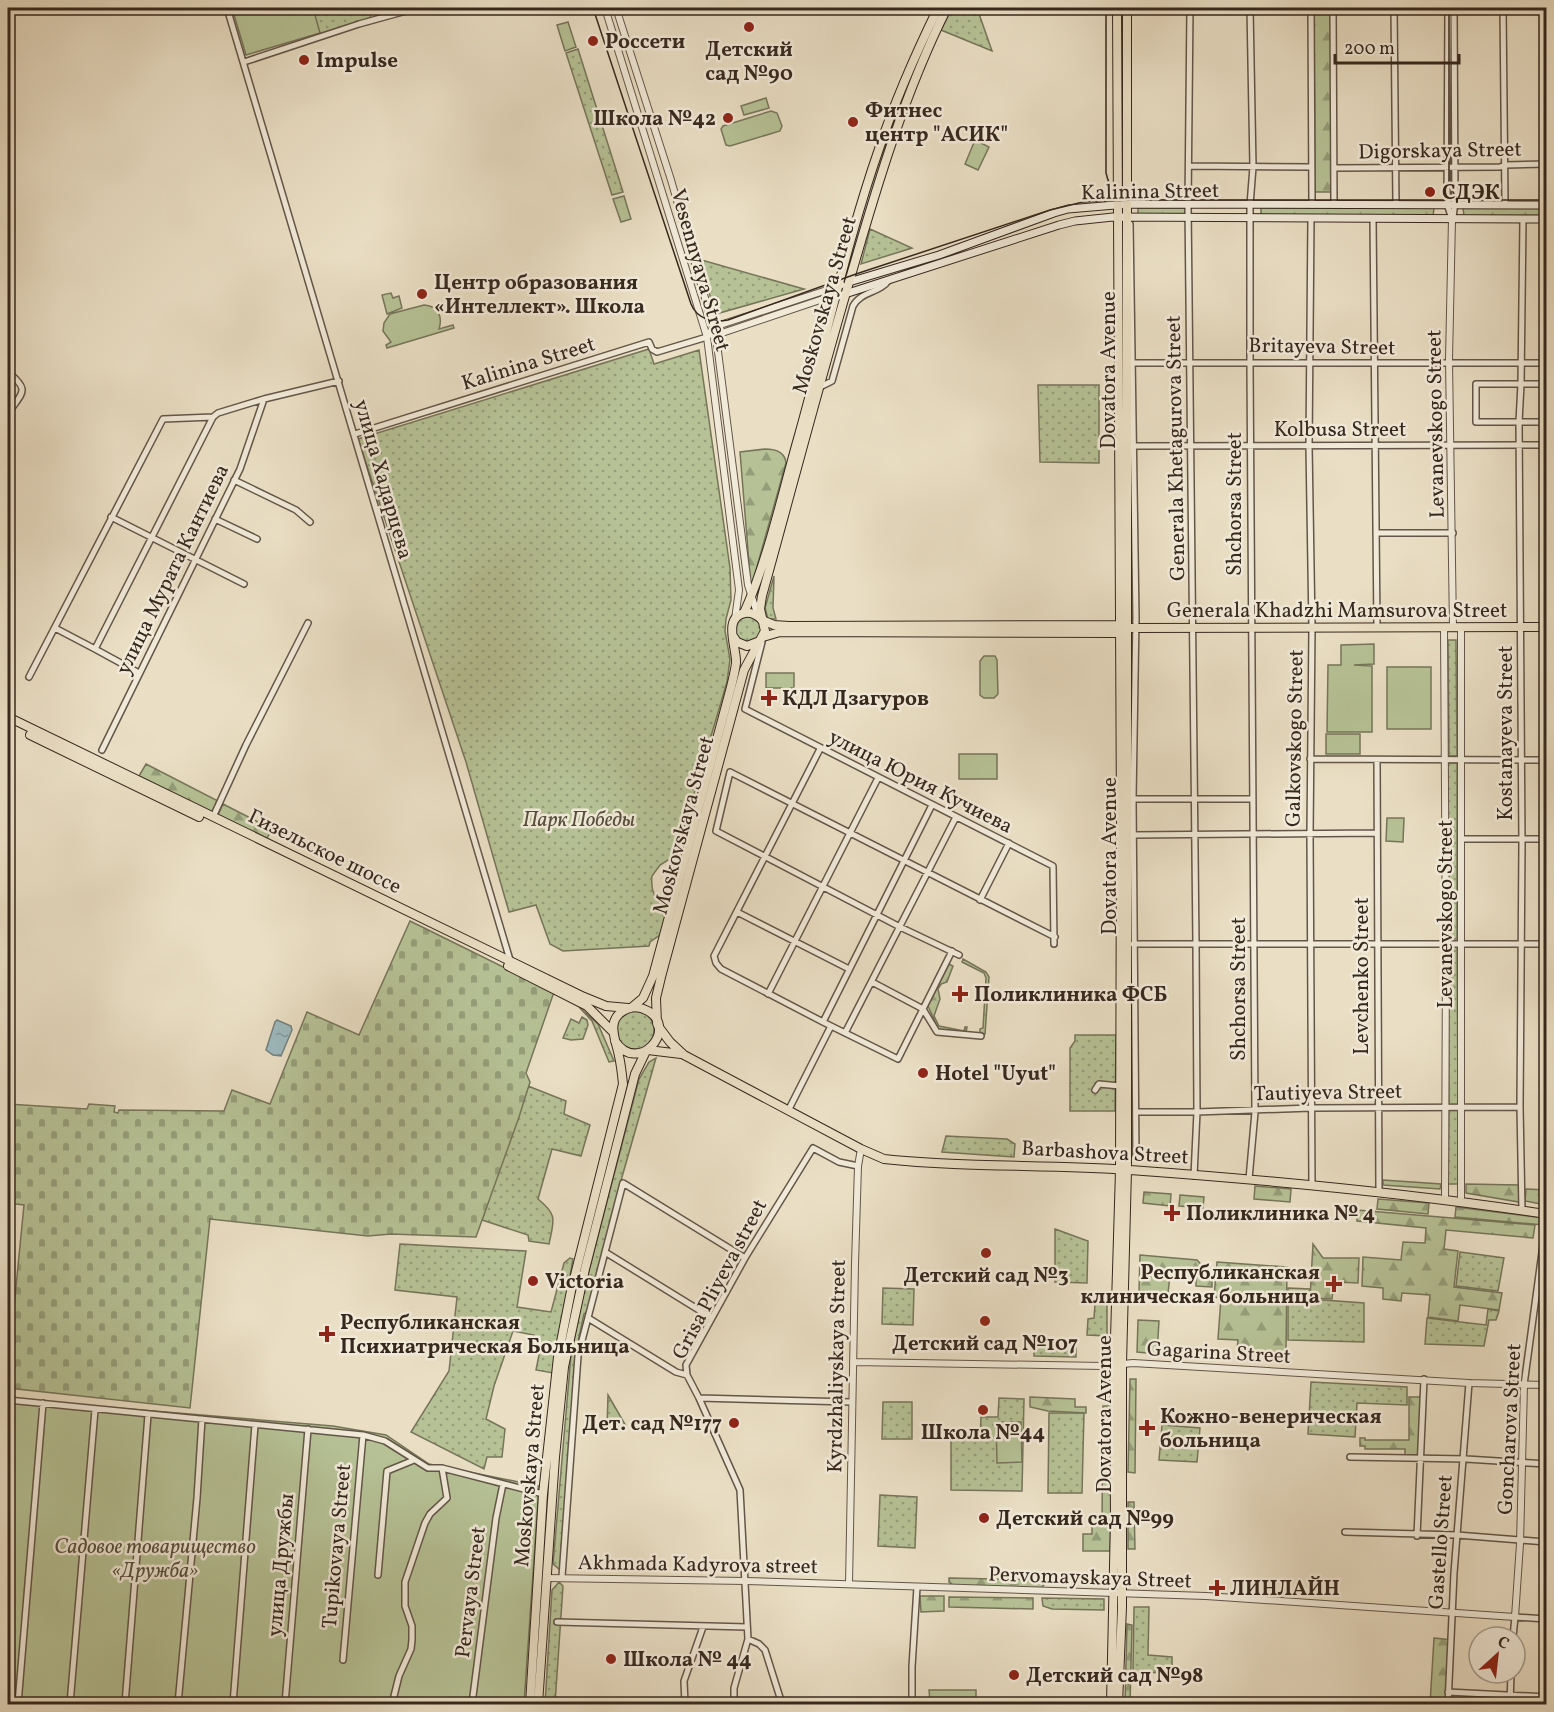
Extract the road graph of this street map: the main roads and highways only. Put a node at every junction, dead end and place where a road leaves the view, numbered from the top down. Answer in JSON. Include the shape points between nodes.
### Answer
{"nodes":[{"id":1,"x":938,"y":8,"type":"edge"},
{"id":2,"x":947,"y":8,"type":"edge"},
{"id":3,"x":1117,"y":8,"type":"edge"},
{"id":4,"x":1126,"y":8,"type":"edge"},
{"id":5,"x":1546,"y":204,"type":"edge"},
{"id":6,"x":1122,"y":205,"type":"junction"},
{"id":7,"x":1124,"y":218,"type":"junction"},
{"id":8,"x":1546,"y":219,"type":"edge"},
{"id":9,"x":849,"y":282,"type":"junction"},
{"id":10,"x":841,"y":295,"type":"junction"},
{"id":11,"x":744,"y":613,"type":"junction"},
{"id":12,"x":760,"y":618,"type":"junction"},
{"id":13,"x":1546,"y":627,"type":"edge"},
{"id":14,"x":1125,"y":628,"type":"junction"},
{"id":15,"x":1038,"y":629,"type":"junction"},
{"id":16,"x":733,"y":636,"type":"junction"},
{"id":17,"x":761,"y":639,"type":"junction"},
{"id":18,"x":8,"y":717,"type":"edge"},
{"id":19,"x":8,"y":723,"type":"edge"},
{"id":20,"x":379,"y":900,"type":"junction"},
{"id":21,"x":630,"y":1008,"type":"junction"},
{"id":22,"x":658,"y":1024,"type":"junction"},
{"id":23,"x":614,"y":1036,"type":"junction"},
{"id":24,"x":647,"y":1050,"type":"junction"},
{"id":25,"x":684,"y":1054,"type":"junction"},
{"id":26,"x":1123,"y":1170,"type":"junction"},
{"id":27,"x":1546,"y":1214,"type":"edge"},
{"id":28,"x":1118,"y":1594,"type":"junction"},
{"id":29,"x":530,"y":1704,"type":"edge"},
{"id":30,"x":538,"y":1704,"type":"edge"},
{"id":31,"x":1111,"y":1704,"type":"edge"},
{"id":32,"x":1118,"y":1704,"type":"edge"}],
"edges":[{"from":1,"to":10,"type":"main road","name":"Moskovskaya Street","via":[[879,148],[839,285]]},
{"from":2,"to":9,"type":"main road","name":"Moskovskaya Street","via":[[894,133]]},
{"from":3,"to":6,"type":"main road","name":"Dovatora Avenue"},
{"from":4,"to":6,"type":"main road","name":"Dovatora Avenue"},
{"from":5,"to":6,"type":"main road","name":"Kalinina Street"},
{"from":6,"to":7,"type":"main road","name":"Dovatora Avenue"},
{"from":6,"to":9,"type":"main road","name":"Kalinina Street","via":[[1068,209]]},
{"from":7,"to":8,"type":"main road","name":"Kalinina Street"},
{"from":7,"to":10,"type":"main road","name":"Kalinina Street","via":[[1059,225]]},
{"from":7,"to":14,"type":"main road","name":"Dovatora Avenue"},
{"from":9,"to":10,"type":"main road","name":"Moskovskaya Street"},
{"from":10,"to":11,"type":"main road","name":"Moskovskaya Street"},
{"from":10,"to":12,"type":"main road","name":"Moskovskaya Street","via":[[820,387],[762,596]]},
{"from":11,"to":12,"type":"main road"},
{"from":11,"to":16,"type":"main road","name":"Moskovskaya Street","via":[[731,627]]},
{"from":12,"to":15,"type":"main road","name":"Generala Khadzhi Mamsurova Street","via":[[774,625],[789,626]]},
{"from":12,"to":17,"type":"main road","name":"Moskovskaya Street","via":[[764,626]]},
{"from":13,"to":14,"type":"main road","name":"Generala Khadzhi Mamsurova Street"},
{"from":14,"to":15,"type":"main road","name":"Generala Khadzhi Mamsurova Street"},
{"from":14,"to":26,"type":"main road","name":"Dovatora Avenue"},
{"from":14,"to":26,"type":"main road","name":"Dovatora Avenue","via":[[1120,1086]]},
{"from":15,"to":17,"type":"main road","name":"Generala Khadzhi Mamsurova Street","via":[[780,632]]},
{"from":16,"to":17,"type":"main road","via":[[747,646]]},
{"from":16,"to":21,"type":"main road","name":"Moskovskaya Street","via":[[735,668],[653,976],[643,998]]},
{"from":17,"to":22,"type":"main road","name":"Moskovskaya Street","via":[[744,670],[704,815],[658,990]]},
{"from":18,"to":20,"type":"main road","name":"Гизельское шоссе"},
{"from":19,"to":20,"type":"main road","name":"Гизельское шоссе","via":[[181,809]]},
{"from":20,"to":21,"type":"main road","name":"Гизельское шоссе","via":[[601,1004]]},
{"from":20,"to":23,"type":"main road","name":"Гизельское шоссе","via":[[580,1002]]},
{"from":21,"to":22,"type":"main road","via":[[645,1009]]},
{"from":21,"to":23,"type":"main road","via":[[618,1016]]},
{"from":22,"to":24,"type":"main road","via":[[656,1041]]},
{"from":22,"to":25,"type":"main road","name":"Barbashova Street"},
{"from":23,"to":24,"type":"main road","via":[[621,1048],[630,1053]]},
{"from":23,"to":29,"type":"main road","name":"Moskovskaya Street","via":[[622,1071],[621,1092],[558,1358],[543,1494]]},
{"from":24,"to":25,"type":"main road","name":"Barbashova Street"},
{"from":24,"to":30,"type":"main road","name":"Moskovskaya Street","via":[[634,1078],[568,1348],[559,1406]]},
{"from":25,"to":26,"type":"main road","name":"Barbashova Street","via":[[884,1159]]},
{"from":26,"to":27,"type":"main road","name":"Barbashova Street","via":[[1379,1192]]},
{"from":26,"to":28,"type":"main road","name":"Dovatora Avenue"},
{"from":28,"to":31,"type":"main road","name":"Dovatora Avenue"},
{"from":28,"to":32,"type":"main road","name":"Dovatora Avenue"}]}
